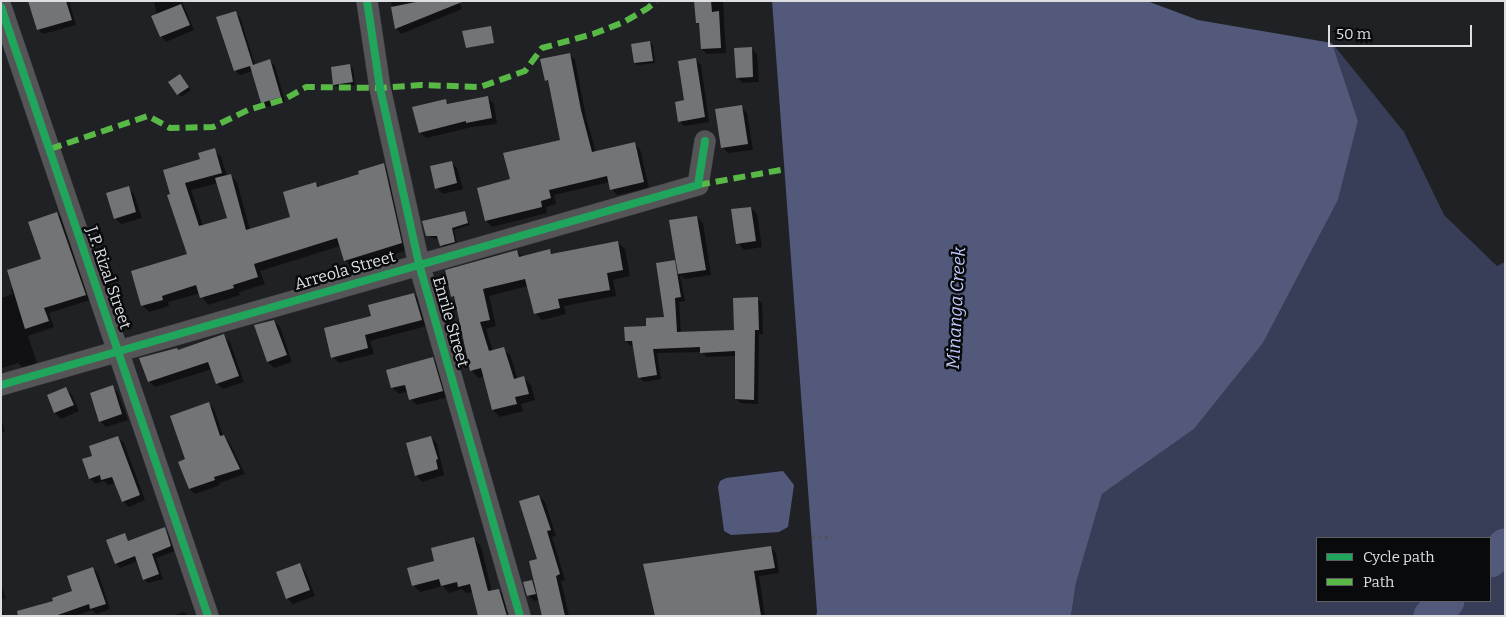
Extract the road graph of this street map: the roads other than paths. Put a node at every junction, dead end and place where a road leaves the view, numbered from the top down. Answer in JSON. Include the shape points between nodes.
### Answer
{"nodes":[{"id":1,"x":367,"y":1,"type":"edge"},
{"id":2,"x":1,"y":7,"type":"edge"},
{"id":3,"x":705,"y":141,"type":"dead end"},
{"id":4,"x":419,"y":264,"type":"junction"},
{"id":5,"x":118,"y":350,"type":"junction"},
{"id":6,"x":1,"y":385,"type":"edge"},
{"id":7,"x":208,"y":616,"type":"edge"},
{"id":8,"x":520,"y":616,"type":"edge"}],
"edges":[{"from":1,"to":4,"type":"street","name":"Enrile Street","via":[[380,88]]},
{"from":2,"to":5,"type":"street","name":"J.P. Rizal Street"},
{"from":3,"to":4,"type":"street","name":"Arreola Street","via":[[698,185]]},
{"from":4,"to":5,"type":"street","name":"Arreola Street"},
{"from":4,"to":8,"type":"street","name":"Enrile Street"},
{"from":5,"to":6,"type":"street","name":"Arreola Street"},
{"from":5,"to":7,"type":"street","name":"J.P. Rizal Street"}]}
